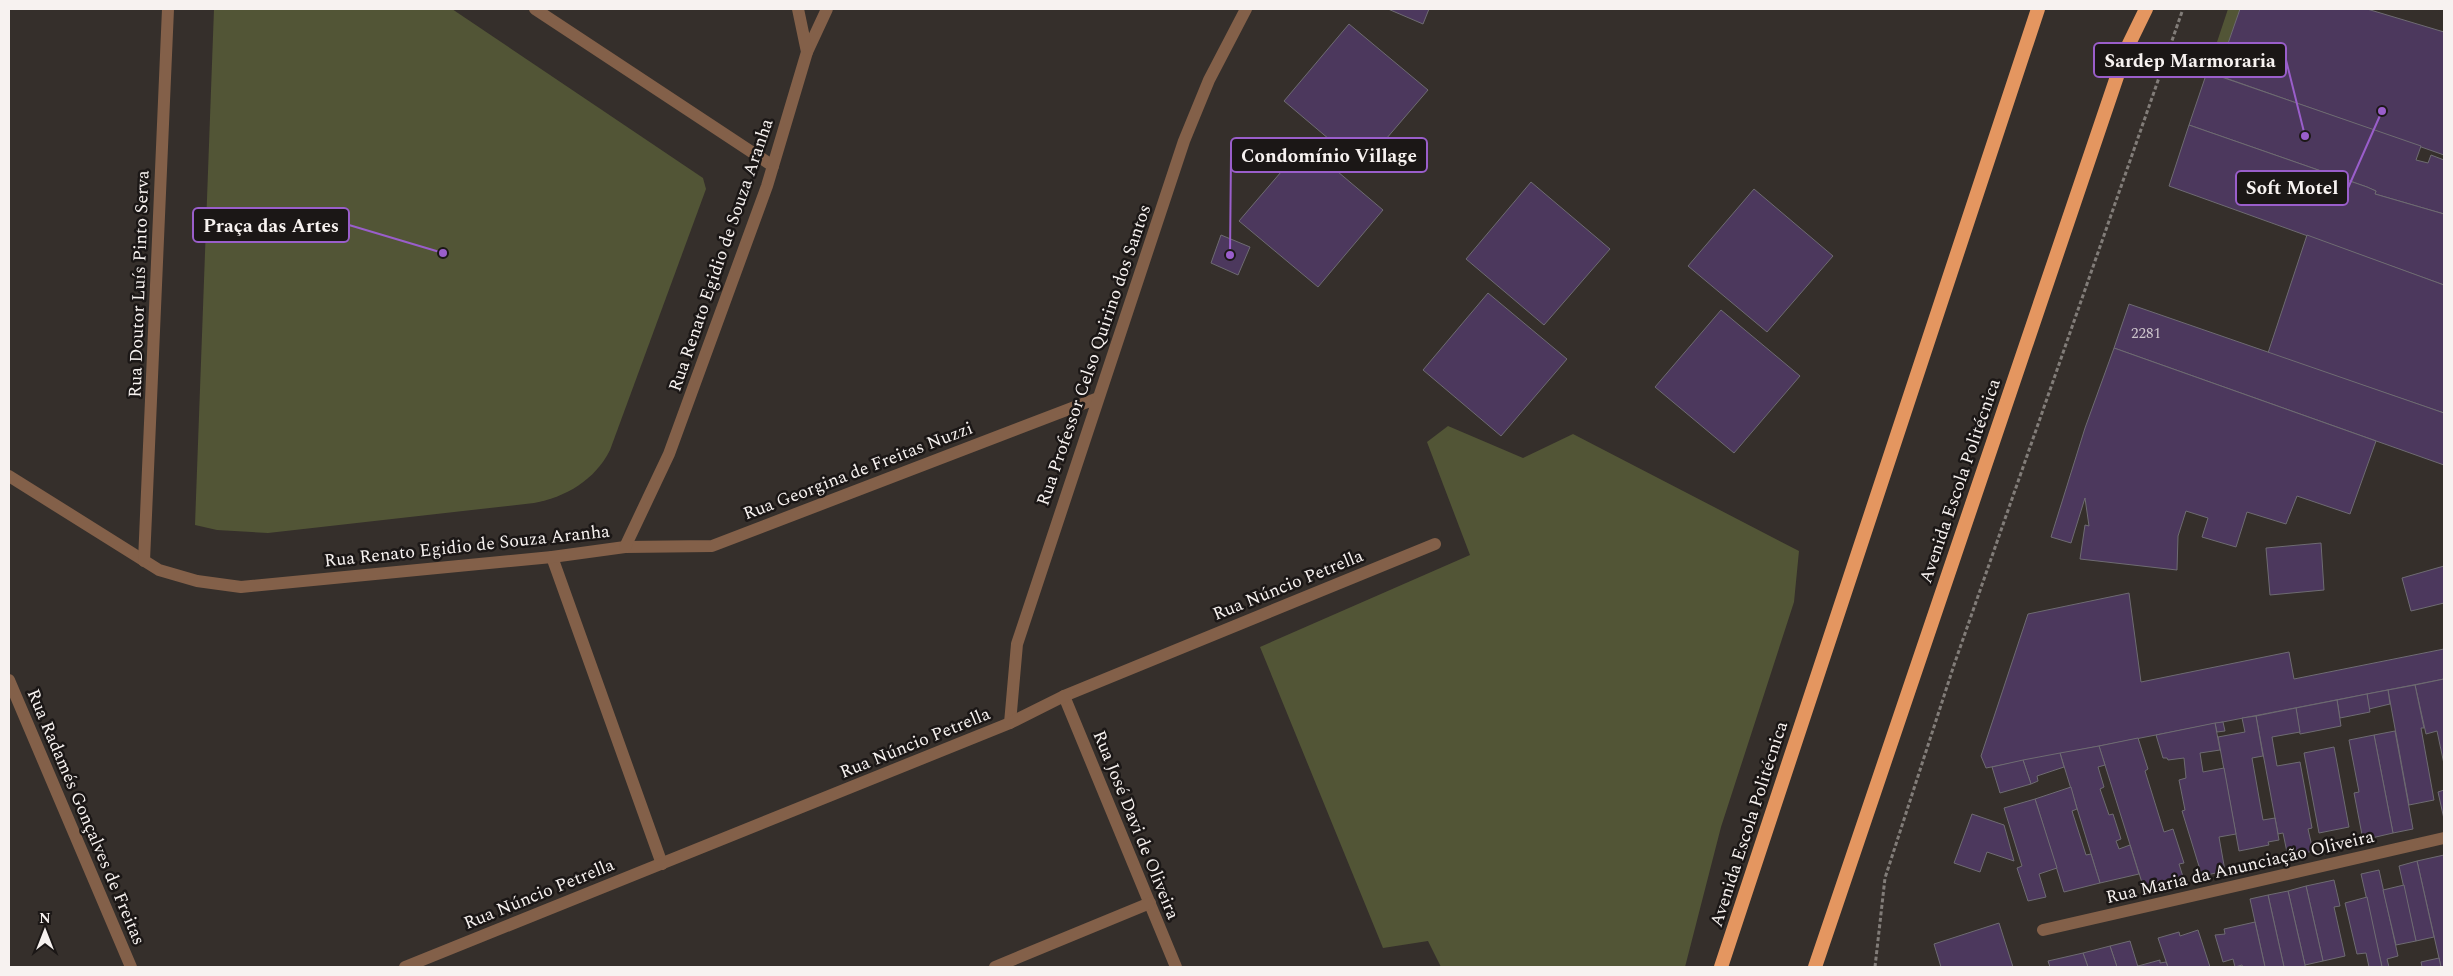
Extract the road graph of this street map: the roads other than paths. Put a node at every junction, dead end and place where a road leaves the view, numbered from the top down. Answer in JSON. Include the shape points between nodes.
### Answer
{"nodes":[{"id":1,"x":168,"y":9,"type":"edge"},
{"id":2,"x":535,"y":9,"type":"edge"},
{"id":3,"x":798,"y":9,"type":"edge"},
{"id":4,"x":827,"y":9,"type":"edge"},
{"id":5,"x":1246,"y":9,"type":"edge"},
{"id":6,"x":2038,"y":9,"type":"edge"},
{"id":7,"x":2146,"y":9,"type":"edge"},
{"id":8,"x":807,"y":52,"type":"junction"},
{"id":9,"x":773,"y":166,"type":"junction"},
{"id":10,"x":1098,"y":398,"type":"junction"},
{"id":11,"x":9,"y":476,"type":"edge"},
{"id":12,"x":1435,"y":544,"type":"dead end"},
{"id":13,"x":625,"y":547,"type":"junction"},
{"id":14,"x":552,"y":557,"type":"junction"},
{"id":15,"x":144,"y":561,"type":"junction"},
{"id":16,"x":9,"y":680,"type":"edge"},
{"id":17,"x":1064,"y":696,"type":"junction"},
{"id":18,"x":1010,"y":723,"type":"junction"},
{"id":19,"x":2444,"y":838,"type":"edge"},
{"id":20,"x":662,"y":864,"type":"junction"},
{"id":21,"x":1150,"y":903,"type":"junction"},
{"id":22,"x":2043,"y":930,"type":"dead end"},
{"id":23,"x":131,"y":967,"type":"edge"},
{"id":24,"x":405,"y":967,"type":"edge"},
{"id":25,"x":995,"y":967,"type":"edge"},
{"id":26,"x":1176,"y":967,"type":"edge"},
{"id":27,"x":1721,"y":967,"type":"edge"},
{"id":28,"x":1815,"y":967,"type":"edge"}],
"edges":[{"from":1,"to":15,"type":"street","name":"Rua Doutor Luís Pinto Serva"},
{"from":2,"to":9,"type":"street"},
{"from":3,"to":8,"type":"street","name":"Rua Renato Egidio de Souza Aranha"},
{"from":4,"to":8,"type":"street"},
{"from":5,"to":10,"type":"street","name":"Rua Professor Celso Quirino dos Santos","via":[[1209,80],[1184,141]]},
{"from":6,"to":27,"type":"highway","name":"Avenida Escola Politécnica"},
{"from":7,"to":28,"type":"highway","name":"Avenida Escola Politécnica","via":[[2126,50]]},
{"from":8,"to":9,"type":"street","name":"Rua Renato Egidio de Souza Aranha"},
{"from":9,"to":13,"type":"street","name":"Rua Renato Egidio de Souza Aranha","via":[[669,454]]},
{"from":10,"to":13,"type":"street","name":"Rua Georgina de Freitas Nuzzi","via":[[712,546]]},
{"from":10,"to":18,"type":"street","name":"Rua Professor Celso Quirino dos Santos","via":[[1017,644]]},
{"from":11,"to":15,"type":"street","name":"Rua Renato Egidio de Souza Aranha"},
{"from":12,"to":17,"type":"street","name":"Rua Núncio Petrella"},
{"from":13,"to":14,"type":"street","name":"Rua Renato Egidio de Souza Aranha"},
{"from":14,"to":15,"type":"street","name":"Rua Renato Egidio de Souza Aranha","via":[[241,587],[197,582],[159,570]]},
{"from":14,"to":20,"type":"street"},
{"from":16,"to":23,"type":"street","name":"Rua Radamés Gonçalves de Freitas"},
{"from":17,"to":18,"type":"street","name":"Rua Núncio Petrella"},
{"from":17,"to":21,"type":"street","name":"Rua José Davi de Oliveira"},
{"from":18,"to":20,"type":"street","name":"Rua Núncio Petrella"},
{"from":19,"to":22,"type":"street","name":"Rua Maria da Anunciação Oliveira"},
{"from":20,"to":24,"type":"street","name":"Rua Núncio Petrella"},
{"from":21,"to":25,"type":"street"},
{"from":21,"to":26,"type":"street","name":"Rua José Davi de Oliveira"}]}
